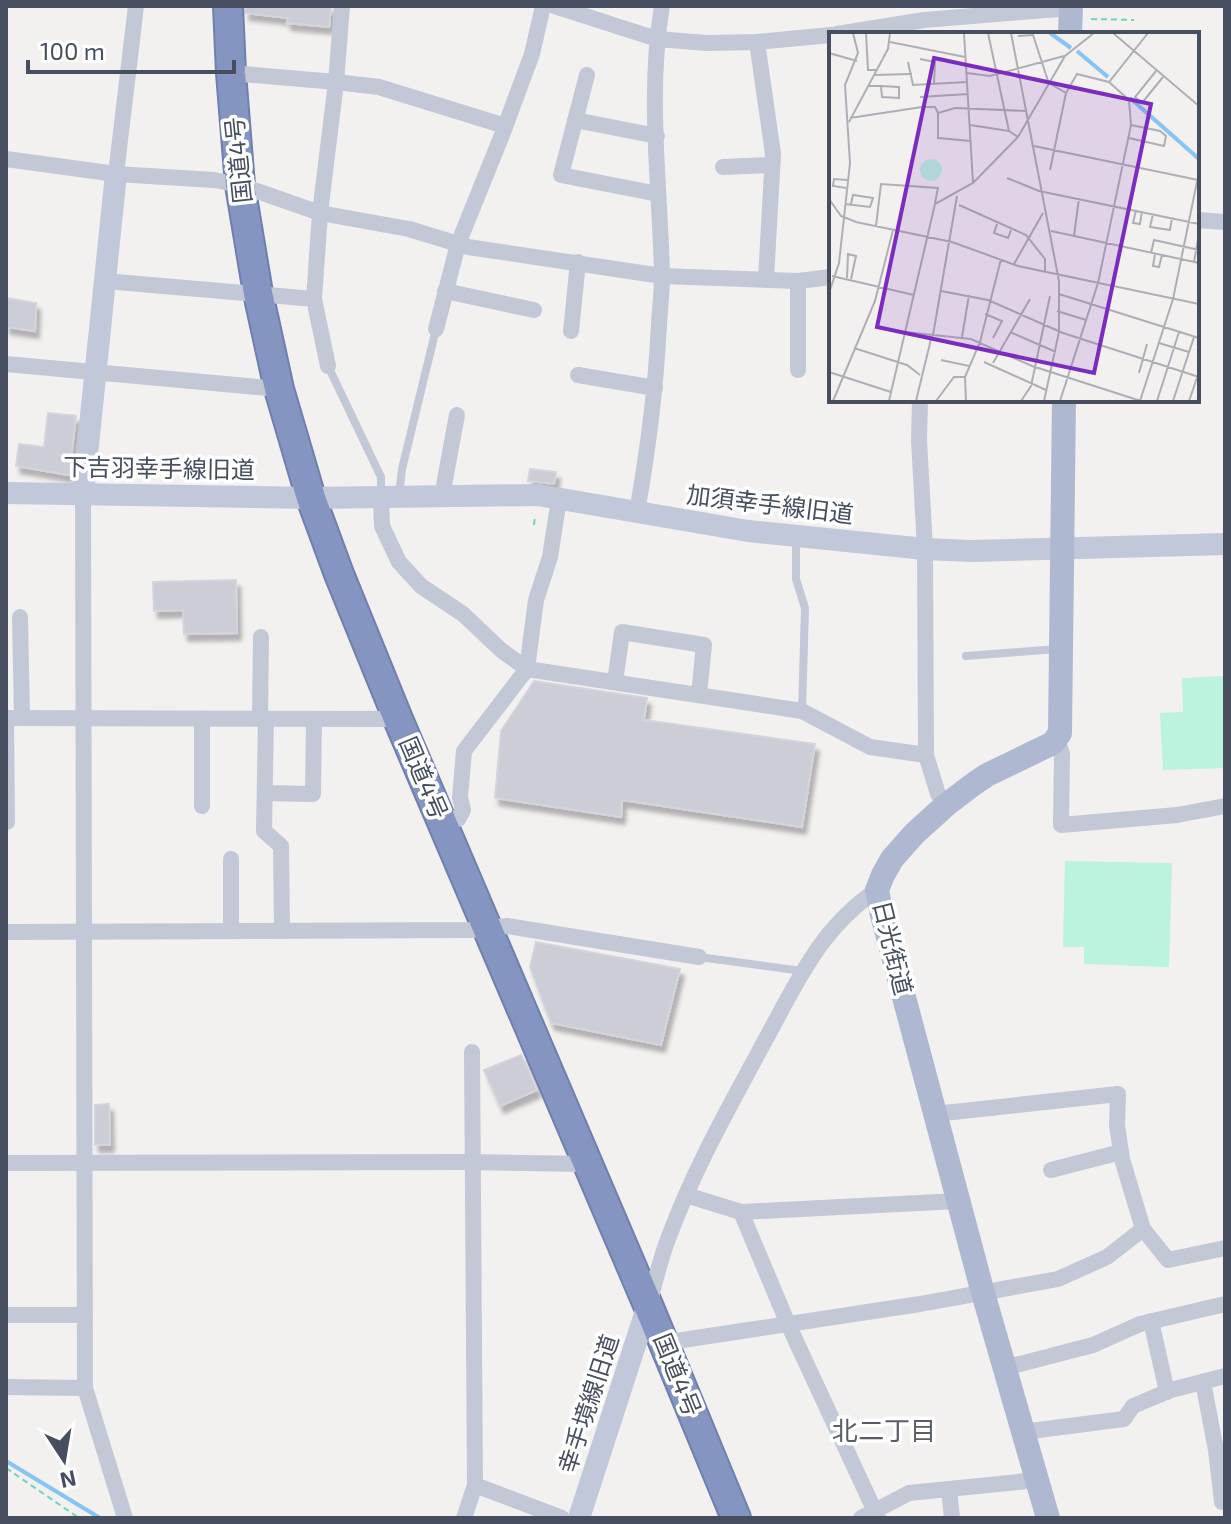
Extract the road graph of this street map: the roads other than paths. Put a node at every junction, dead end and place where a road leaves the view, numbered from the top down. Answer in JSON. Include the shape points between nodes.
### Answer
{"nodes":[{"id":1,"x":136,"y":6,"type":"edge"},
{"id":2,"x":228,"y":6,"type":"edge"},
{"id":3,"x":342,"y":6,"type":"edge"},
{"id":4,"x":543,"y":6,"type":"edge"},
{"id":5,"x":554,"y":6,"type":"edge"},
{"id":6,"x":662,"y":6,"type":"edge"},
{"id":7,"x":1078,"y":11,"type":"edge"},
{"id":8,"x":921,"y":21,"type":"edge"},
{"id":9,"x":847,"y":32,"type":"edge"},
{"id":10,"x":1071,"y":32,"type":"edge"},
{"id":11,"x":829,"y":35,"type":"edge"},
{"id":12,"x":657,"y":39,"type":"junction"},
{"id":13,"x":757,"y":42,"type":"junction"},
{"id":14,"x":231,"y":73,"type":"junction"},
{"id":15,"x":587,"y":75,"type":"dead end"},
{"id":16,"x":336,"y":82,"type":"junction"},
{"id":17,"x":575,"y":120,"type":"junction"},
{"id":18,"x":505,"y":126,"type":"junction"},
{"id":19,"x":657,"y":136,"type":"junction"},
{"id":20,"x":6,"y":159,"type":"edge"},
{"id":21,"x":772,"y":165,"type":"junction"},
{"id":22,"x":723,"y":167,"type":"dead end"},
{"id":23,"x":116,"y":174,"type":"junction"},
{"id":24,"x":240,"y":185,"type":"junction"},
{"id":25,"x":658,"y":194,"type":"junction"},
{"id":26,"x":320,"y":213,"type":"junction"},
{"id":27,"x":1199,"y":220,"type":"edge"},
{"id":28,"x":1225,"y":222,"type":"edge"},
{"id":29,"x":458,"y":244,"type":"junction"},
{"id":30,"x":578,"y":262,"type":"junction"},
{"id":31,"x":662,"y":276,"type":"junction"},
{"id":32,"x":829,"y":277,"type":"edge"},
{"id":33,"x":766,"y":279,"type":"junction"},
{"id":34,"x":105,"y":281,"type":"junction"},
{"id":35,"x":798,"y":281,"type":"junction"},
{"id":36,"x":445,"y":291,"type":"junction"},
{"id":37,"x":258,"y":293,"type":"junction"},
{"id":38,"x":314,"y":299,"type":"junction"},
{"id":39,"x":534,"y":310,"type":"dead end"},
{"id":40,"x":436,"y":329,"type":"joint"},
{"id":41,"x":571,"y":331,"type":"dead end"},
{"id":42,"x":6,"y":364,"type":"edge"},
{"id":43,"x":328,"y":366,"type":"joint"},
{"id":44,"x":798,"y":370,"type":"dead end"},
{"id":45,"x":95,"y":374,"type":"junction"},
{"id":46,"x":578,"y":375,"type":"dead end"},
{"id":47,"x":655,"y":388,"type":"junction"},
{"id":48,"x":279,"y":389,"type":"junction"},
{"id":49,"x":920,"y":402,"type":"edge"},
{"id":50,"x":1064,"y":402,"type":"edge"},
{"id":51,"x":457,"y":415,"type":"dead end"},
{"id":52,"x":6,"y":493,"type":"edge"},
{"id":53,"x":83,"y":493,"type":"junction"},
{"id":54,"x":442,"y":496,"type":"junction"},
{"id":55,"x":390,"y":497,"type":"junction"},
{"id":56,"x":311,"y":498,"type":"junction"},
{"id":57,"x":559,"y":499,"type":"junction"},
{"id":58,"x":637,"y":512,"type":"junction"},
{"id":59,"x":796,"y":536,"type":"junction"},
{"id":60,"x":1225,"y":544,"type":"edge"},
{"id":61,"x":1061,"y":548,"type":"junction"},
{"id":62,"x":925,"y":549,"type":"junction"},
{"id":63,"x":20,"y":617,"type":"dead end"},
{"id":64,"x":261,"y":637,"type":"dead end"},
{"id":65,"x":1062,"y":649,"type":"junction"},
{"id":66,"x":966,"y":656,"type":"dead end"},
{"id":67,"x":527,"y":669,"type":"junction"},
{"id":68,"x":615,"y":682,"type":"junction"},
{"id":69,"x":699,"y":695,"type":"junction"},
{"id":70,"x":802,"y":711,"type":"junction"},
{"id":71,"x":84,"y":717,"type":"junction"},
{"id":72,"x":11,"y":719,"type":"edge"},
{"id":73,"x":202,"y":719,"type":"junction"},
{"id":74,"x":263,"y":719,"type":"junction"},
{"id":75,"x":314,"y":719,"type":"junction"},
{"id":76,"x":398,"y":719,"type":"junction"},
{"id":77,"x":1057,"y":739,"type":"junction"},
{"id":78,"x":926,"y":755,"type":"junction"},
{"id":79,"x":265,"y":793,"type":"junction"},
{"id":80,"x":946,"y":805,"type":"junction"},
{"id":81,"x":202,"y":806,"type":"dead end"},
{"id":82,"x":1225,"y":806,"type":"edge"},
{"id":83,"x":7,"y":822,"type":"edge"},
{"id":84,"x":443,"y":824,"type":"junction"},
{"id":85,"x":231,"y":859,"type":"dead end"},
{"id":86,"x":877,"y":890,"type":"junction"},
{"id":87,"x":488,"y":928,"type":"junction"},
{"id":88,"x":83,"y":931,"type":"junction"},
{"id":89,"x":231,"y":931,"type":"junction"},
{"id":90,"x":282,"y":931,"type":"junction"},
{"id":91,"x":6,"y":932,"type":"edge"},
{"id":92,"x":699,"y":957,"type":"joint"},
{"id":93,"x":802,"y":971,"type":"junction"},
{"id":94,"x":472,"y":1052,"type":"dead end"},
{"id":95,"x":935,"y":1114,"type":"junction"},
{"id":96,"x":1121,"y":1152,"type":"junction"},
{"id":97,"x":84,"y":1162,"type":"junction"},
{"id":98,"x":471,"y":1162,"type":"junction"},
{"id":99,"x":6,"y":1163,"type":"edge"},
{"id":100,"x":588,"y":1164,"type":"junction"},
{"id":101,"x":1051,"y":1170,"type":"dead end"},
{"id":102,"x":686,"y":1195,"type":"junction"},
{"id":103,"x":958,"y":1201,"type":"junction"},
{"id":104,"x":741,"y":1212,"type":"junction"},
{"id":105,"x":1143,"y":1229,"type":"junction"},
{"id":106,"x":1225,"y":1248,"type":"edge"},
{"id":107,"x":983,"y":1293,"type":"junction"},
{"id":108,"x":1225,"y":1304,"type":"edge"},
{"id":109,"x":648,"y":1305,"type":"junction"},
{"id":110,"x":6,"y":1315,"type":"edge"},
{"id":111,"x":85,"y":1315,"type":"junction"},
{"id":112,"x":1151,"y":1321,"type":"junction"},
{"id":113,"x":788,"y":1324,"type":"junction"},
{"id":114,"x":663,"y":1343,"type":"junction"},
{"id":115,"x":1004,"y":1368,"type":"junction"},
{"id":116,"x":1225,"y":1376,"type":"edge"},
{"id":117,"x":1203,"y":1382,"type":"junction"},
{"id":118,"x":6,"y":1387,"type":"edge"},
{"id":119,"x":85,"y":1388,"type":"junction"},
{"id":120,"x":1167,"y":1392,"type":"junction"},
{"id":121,"x":1023,"y":1432,"type":"junction"},
{"id":122,"x":1037,"y":1480,"type":"junction"},
{"id":123,"x":475,"y":1485,"type":"junction"},
{"id":124,"x":949,"y":1489,"type":"junction"},
{"id":125,"x":1223,"y":1507,"type":"edge"},
{"id":126,"x":871,"y":1516,"type":"edge"},
{"id":127,"x":577,"y":1517,"type":"edge"},
{"id":128,"x":125,"y":1518,"type":"edge"},
{"id":129,"x":464,"y":1518,"type":"edge"},
{"id":130,"x":736,"y":1518,"type":"edge"},
{"id":131,"x":952,"y":1518,"type":"edge"},
{"id":132,"x":1048,"y":1518,"type":"edge"}],
"edges":[{"from":1,"to":23,"type":"street"},
{"from":2,"to":14,"type":"highway","name":"国道4号"},
{"from":3,"to":16,"type":"street"},
{"from":4,"to":18,"type":"street","via":[[532,54]]},
{"from":5,"to":12,"type":"street"},
{"from":6,"to":12,"type":"street"},
{"from":7,"to":8,"type":"street"},
{"from":7,"to":10,"type":"main road"},
{"from":8,"to":9,"type":"street"},
{"from":11,"to":13,"type":"street"},
{"from":12,"to":13,"type":"street"},
{"from":12,"to":19,"type":"street"},
{"from":13,"to":21,"type":"street"},
{"from":14,"to":16,"type":"street"},
{"from":14,"to":24,"type":"highway","name":"国道4号"},
{"from":15,"to":17,"type":"street"},
{"from":16,"to":18,"type":"street","via":[[379,87]]},
{"from":16,"to":26,"type":"street"},
{"from":17,"to":19,"type":"street"},
{"from":17,"to":25,"type":"street","via":[[561,175]]},
{"from":18,"to":29,"type":"street"},
{"from":19,"to":25,"type":"street"},
{"from":20,"to":23,"type":"street"},
{"from":21,"to":22,"type":"street"},
{"from":21,"to":33,"type":"street"},
{"from":23,"to":24,"type":"street"},
{"from":23,"to":34,"type":"street"},
{"from":24,"to":26,"type":"street"},
{"from":24,"to":37,"type":"highway","name":"国道4号"},
{"from":25,"to":31,"type":"street"},
{"from":26,"to":29,"type":"street"},
{"from":26,"to":38,"type":"street"},
{"from":27,"to":28,"type":"street"},
{"from":29,"to":30,"type":"street"},
{"from":29,"to":36,"type":"street"},
{"from":30,"to":31,"type":"street"},
{"from":30,"to":41,"type":"street"},
{"from":31,"to":33,"type":"street"},
{"from":31,"to":47,"type":"street"},
{"from":32,"to":35,"type":"street"},
{"from":33,"to":35,"type":"street"},
{"from":34,"to":37,"type":"street"},
{"from":34,"to":45,"type":"street"},
{"from":35,"to":44,"type":"street"},
{"from":36,"to":39,"type":"street"},
{"from":36,"to":40,"type":"street"},
{"from":37,"to":38,"type":"street"},
{"from":37,"to":48,"type":"highway","name":"国道4号"},
{"from":38,"to":43,"type":"street"},
{"from":40,"to":55,"type":"lane","via":[[402,469]]},
{"from":42,"to":45,"type":"street"},
{"from":43,"to":55,"type":"lane"},
{"from":45,"to":48,"type":"street"},
{"from":45,"to":53,"type":"street"},
{"from":46,"to":47,"type":"street"},
{"from":47,"to":58,"type":"street"},
{"from":48,"to":56,"type":"highway","name":"国道4号"},
{"from":49,"to":62,"type":"street"},
{"from":50,"to":61,"type":"main road"},
{"from":51,"to":54,"type":"street"},
{"from":52,"to":53,"type":"street","name":"下吉羽幸手線旧道"},
{"from":53,"to":56,"type":"street","name":"下吉羽幸手線旧道"},
{"from":53,"to":71,"type":"street"},
{"from":54,"to":55,"type":"street","name":"加須幸手線旧道"},
{"from":54,"to":57,"type":"street","name":"加須幸手線旧道"},
{"from":55,"to":56,"type":"street","name":"加須幸手線旧道"},
{"from":55,"to":67,"type":"street","via":[[382,526],[399,562],[421,586]]},
{"from":56,"to":76,"type":"highway","name":"国道4号"},
{"from":57,"to":58,"type":"street","name":"加須幸手線旧道"},
{"from":57,"to":67,"type":"street"},
{"from":58,"to":59,"type":"street","name":"加須幸手線旧道"},
{"from":59,"to":62,"type":"street","name":"加須幸手線旧道"},
{"from":59,"to":70,"type":"lane","via":[[796,579],[805,608]]},
{"from":60,"to":61,"type":"street","name":"加須幸手線旧道"},
{"from":61,"to":62,"type":"street","name":"加須幸手線旧道"},
{"from":61,"to":65,"type":"main road"},
{"from":62,"to":78,"type":"street"},
{"from":63,"to":72,"type":"street"},
{"from":64,"to":74,"type":"street"},
{"from":65,"to":66,"type":"lane"},
{"from":65,"to":77,"type":"main road"},
{"from":67,"to":68,"type":"street"},
{"from":67,"to":84,"type":"street","via":[[464,751],[463,810],[458,819]]},
{"from":68,"to":69,"type":"street"},
{"from":68,"to":69,"type":"street","via":[[622,632],[704,645]]},
{"from":69,"to":70,"type":"street"},
{"from":70,"to":78,"type":"street","via":[[870,747]]},
{"from":71,"to":72,"type":"street"},
{"from":71,"to":73,"type":"street"},
{"from":71,"to":88,"type":"street"},
{"from":72,"to":83,"type":"street"},
{"from":73,"to":74,"type":"street"},
{"from":73,"to":81,"type":"street"},
{"from":74,"to":75,"type":"street"},
{"from":74,"to":79,"type":"street"},
{"from":75,"to":76,"type":"street"},
{"from":75,"to":79,"type":"street","via":[[313,794]]},
{"from":76,"to":84,"type":"highway","name":"国道4号"},
{"from":77,"to":80,"type":"main road","name":"日光街道","via":[[987,775]]},
{"from":77,"to":82,"type":"street","via":[[1062,754],[1061,825]]},
{"from":78,"to":80,"type":"street"},
{"from":79,"to":90,"type":"street","via":[[264,831],[281,846]]},
{"from":80,"to":86,"type":"main road","name":"日光街道","via":[[892,859]]},
{"from":84,"to":87,"type":"highway","name":"国道4号"},
{"from":85,"to":89,"type":"street"},
{"from":86,"to":93,"type":"street","via":[[842,917]]},
{"from":86,"to":95,"type":"main road","name":"日光街道"},
{"from":87,"to":90,"type":"street"},
{"from":87,"to":92,"type":"street","via":[[507,926]]},
{"from":87,"to":100,"type":"highway","name":"国道4号"},
{"from":88,"to":89,"type":"street"},
{"from":88,"to":91,"type":"street"},
{"from":88,"to":97,"type":"street"},
{"from":89,"to":90,"type":"street"},
{"from":92,"to":93,"type":"lane"},
{"from":93,"to":102,"type":"street"},
{"from":94,"to":98,"type":"street"},
{"from":95,"to":96,"type":"street","via":[[1118,1094]]},
{"from":95,"to":103,"type":"main road","name":"日光街道"},
{"from":96,"to":101,"type":"street"},
{"from":96,"to":105,"type":"street"},
{"from":97,"to":98,"type":"street"},
{"from":97,"to":99,"type":"street"},
{"from":97,"to":111,"type":"street"},
{"from":98,"to":100,"type":"street"},
{"from":98,"to":123,"type":"street"},
{"from":100,"to":109,"type":"highway","name":"国道4号"},
{"from":102,"to":104,"type":"street"},
{"from":102,"to":109,"type":"street"},
{"from":103,"to":104,"type":"street"},
{"from":103,"to":107,"type":"main road","name":"日光街道"},
{"from":104,"to":113,"type":"street"},
{"from":105,"to":106,"type":"street","via":[[1168,1260]]},
{"from":105,"to":107,"type":"street","via":[[1107,1257],[1058,1279]]},
{"from":107,"to":113,"type":"street"},
{"from":107,"to":115,"type":"main road","name":"日光街道"},
{"from":108,"to":112,"type":"street"},
{"from":109,"to":114,"type":"highway","name":"国道4号"},
{"from":109,"to":127,"type":"street","name":"幸手境線旧道"},
{"from":110,"to":111,"type":"street"},
{"from":111,"to":119,"type":"street"},
{"from":112,"to":115,"type":"street","via":[[1093,1345]]},
{"from":112,"to":120,"type":"street"},
{"from":113,"to":114,"type":"street"},
{"from":113,"to":126,"type":"street"},
{"from":114,"to":130,"type":"highway","name":"国道4号"},
{"from":115,"to":121,"type":"main road","name":"日光街道"},
{"from":116,"to":117,"type":"street"},
{"from":117,"to":120,"type":"street"},
{"from":117,"to":125,"type":"street"},
{"from":118,"to":119,"type":"street"},
{"from":119,"to":128,"type":"street"},
{"from":120,"to":121,"type":"street","via":[[1133,1406],[1124,1419]]},
{"from":121,"to":122,"type":"main road","name":"日光街道"},
{"from":122,"to":124,"type":"street"},
{"from":122,"to":132,"type":"main road","name":"日光街道"},
{"from":123,"to":127,"type":"street"},
{"from":123,"to":129,"type":"street"},
{"from":124,"to":126,"type":"street","via":[[909,1493]]},
{"from":124,"to":131,"type":"street"}]}
